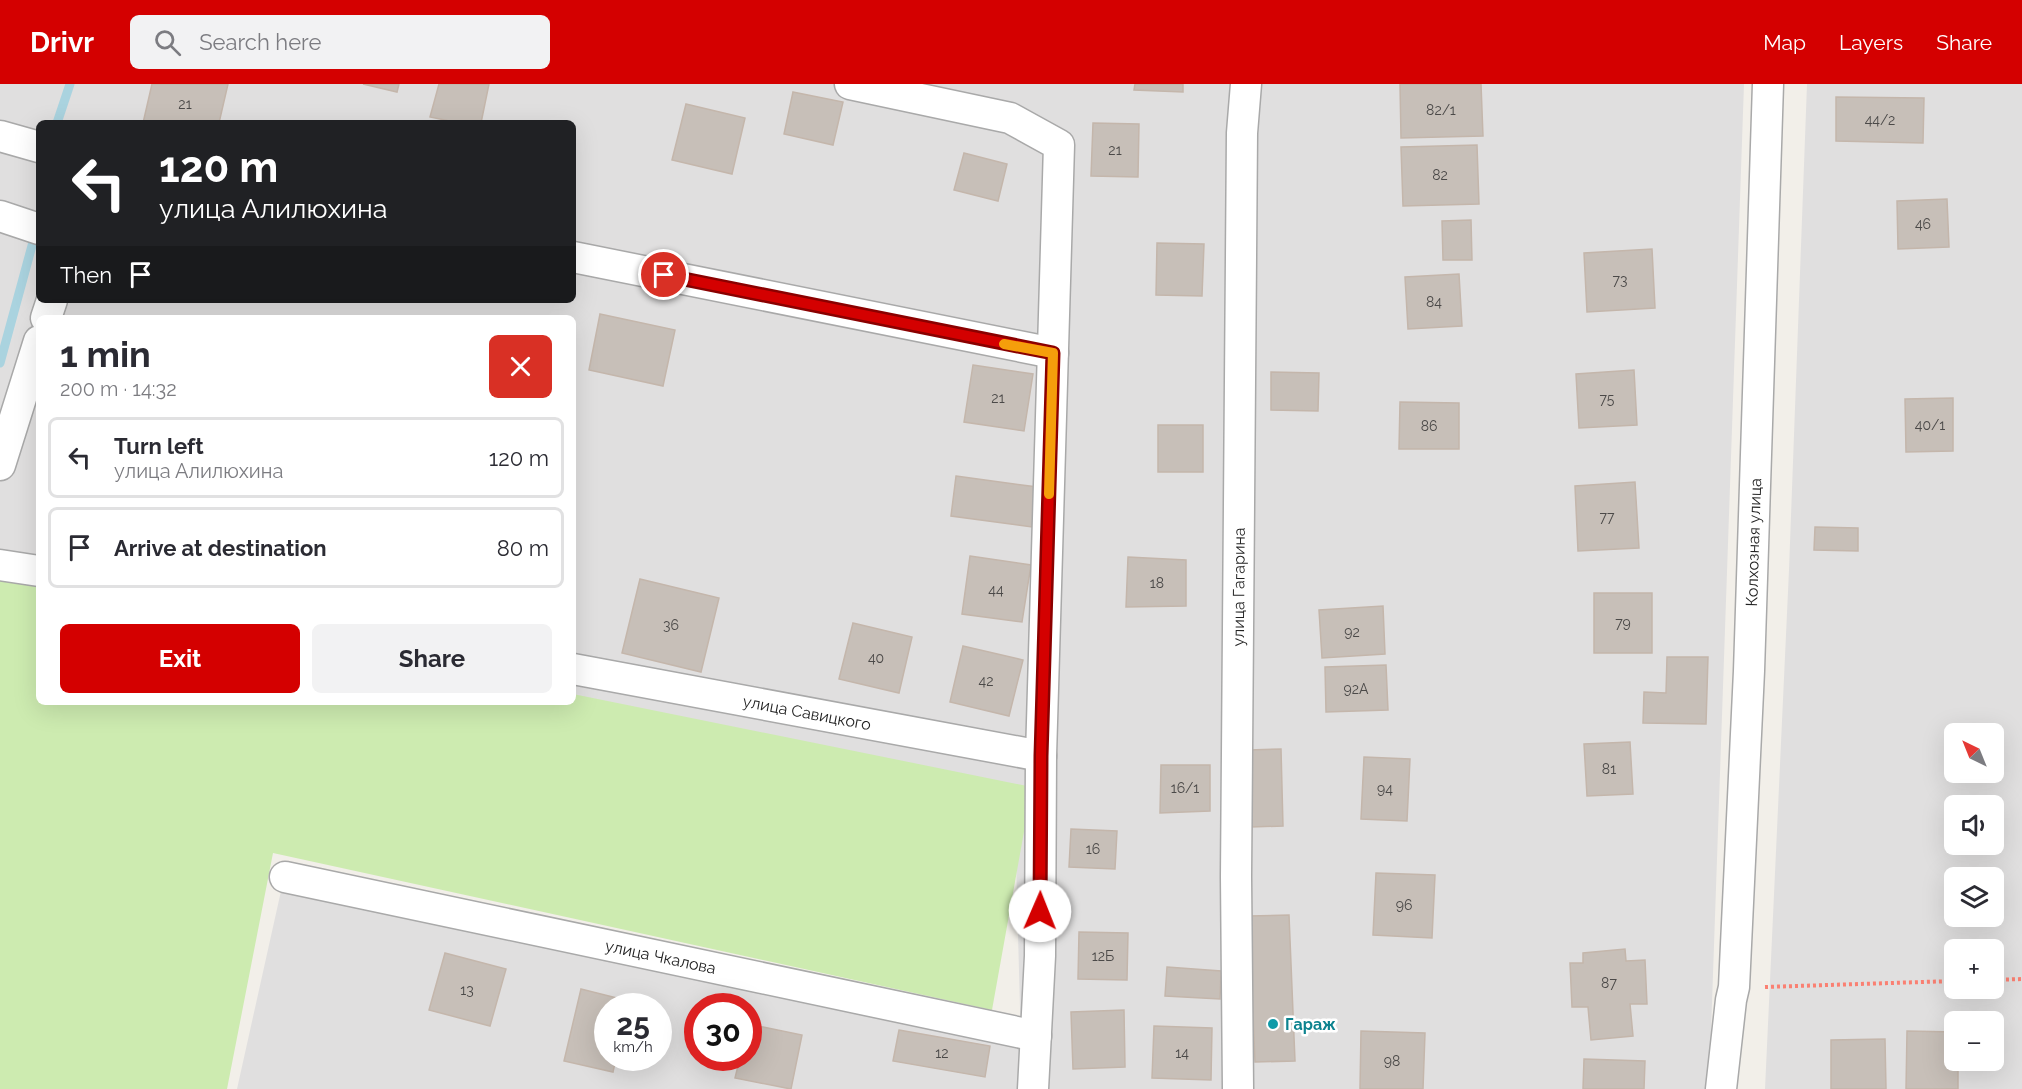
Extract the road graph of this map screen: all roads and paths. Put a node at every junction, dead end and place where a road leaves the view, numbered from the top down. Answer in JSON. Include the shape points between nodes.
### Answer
{"nodes":[{"id":1,"x":850,"y":84,"type":"edge"},
{"id":2,"x":1246,"y":84,"type":"edge"},
{"id":3,"x":1768,"y":84,"type":"edge"},
{"id":4,"x":0,"y":135,"type":"edge"},
{"id":5,"x":36,"y":146,"type":"edge"},
{"id":6,"x":0,"y":216,"type":"edge"},
{"id":7,"x":36,"y":228,"type":"edge"},
{"id":8,"x":576,"y":258,"type":"edge"},
{"id":9,"x":36,"y":351,"type":"edge"},
{"id":10,"x":1053,"y":353,"type":"junction"},
{"id":11,"x":0,"y":465,"type":"edge"},
{"id":12,"x":0,"y":564,"type":"edge"},
{"id":13,"x":36,"y":571,"type":"edge"},
{"id":14,"x":576,"y":670,"type":"edge"},
{"id":15,"x":1041,"y":756,"type":"junction"},
{"id":16,"x":285,"y":877,"type":"dead end"},
{"id":17,"x":2004,"y":980,"type":"edge"},
{"id":18,"x":2022,"y":980,"type":"edge"},
{"id":19,"x":1944,"y":982,"type":"edge"},
{"id":20,"x":1732,"y":994,"type":"junction"},
{"id":21,"x":1036,"y":1036,"type":"junction"},
{"id":22,"x":1033,"y":1089,"type":"edge"},
{"id":23,"x":1238,"y":1089,"type":"edge"},
{"id":24,"x":1721,"y":1089,"type":"edge"}],
"edges":[{"from":1,"to":10,"type":"street","via":[[1010,118],[1059,145]]},
{"from":2,"to":23,"type":"street","name":"улица Гагарина","via":[[1242,146],[1236,877]]},
{"from":3,"to":20,"type":"street","name":"Колхозная улица","via":[[1749,671]]},
{"from":4,"to":5,"type":"street"},
{"from":6,"to":7,"type":"street"},
{"from":8,"to":10,"type":"street"},
{"from":9,"to":11,"type":"street"},
{"from":10,"to":15,"type":"street"},
{"from":12,"to":13,"type":"street"},
{"from":14,"to":15,"type":"street","name":"улица Савицкого"},
{"from":15,"to":21,"type":"street"},
{"from":16,"to":21,"type":"street","name":"улица Чкалова"},
{"from":17,"to":18,"type":"path"},
{"from":19,"to":20,"type":"path"},
{"from":20,"to":24,"type":"street","name":"Колхозная улица"},
{"from":21,"to":22,"type":"street"}]}
